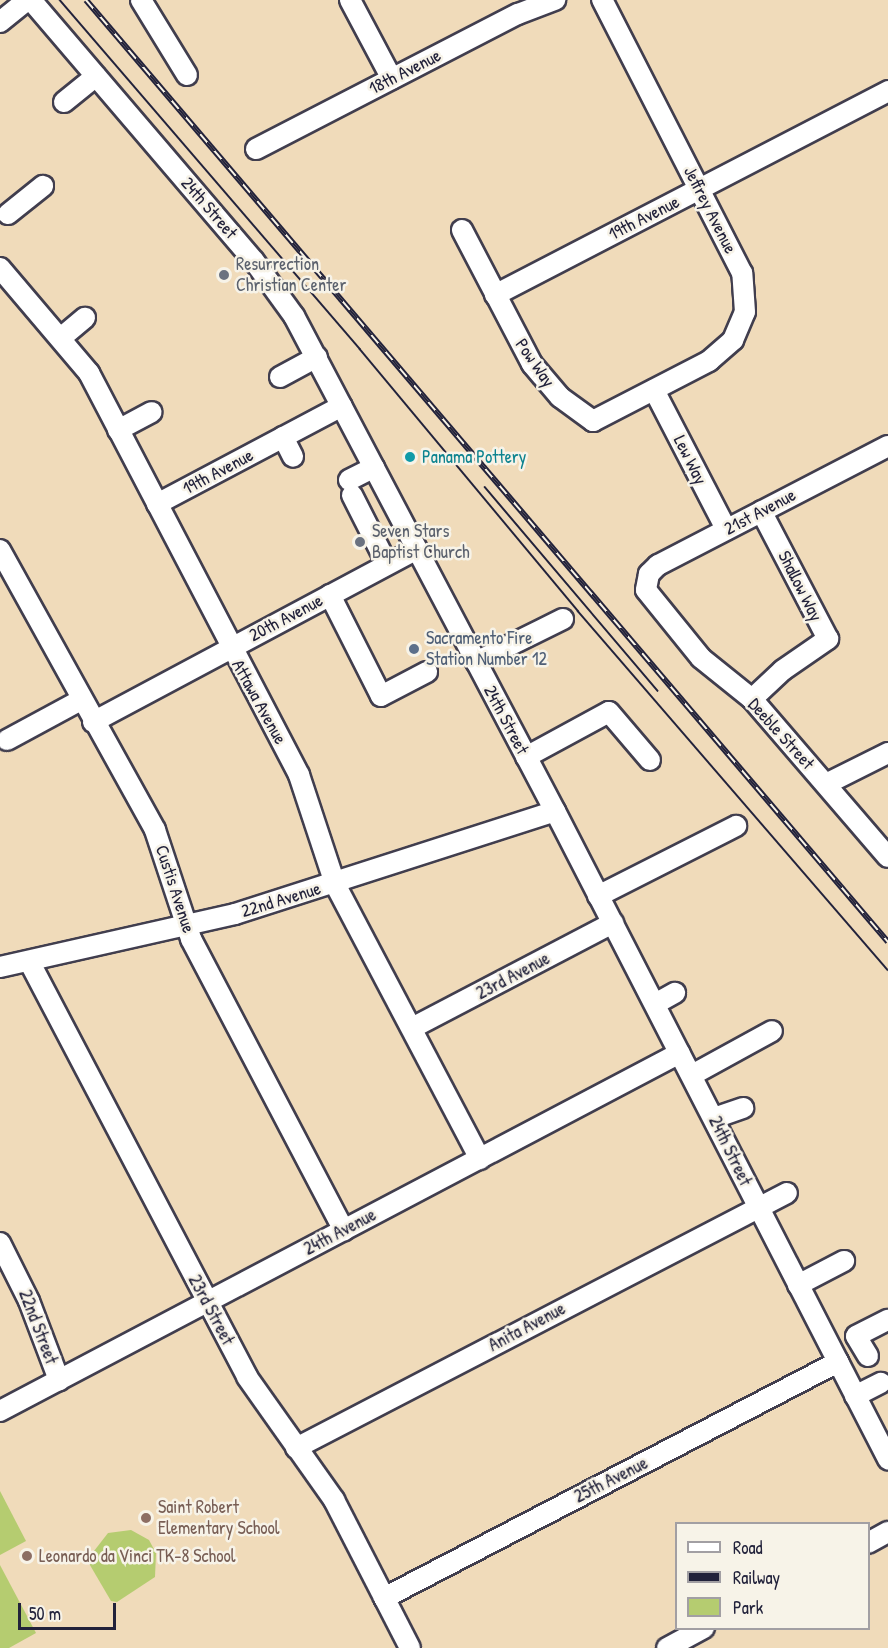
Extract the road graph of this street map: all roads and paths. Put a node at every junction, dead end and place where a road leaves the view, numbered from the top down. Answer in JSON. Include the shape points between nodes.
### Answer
{"nodes":[{"id":1,"x":29,"y":0,"type":"edge"},
{"id":2,"x":141,"y":0,"type":"edge"},
{"id":3,"x":350,"y":0,"type":"edge"},
{"id":4,"x":555,"y":0,"type":"edge"},
{"id":5,"x":602,"y":0,"type":"edge"},
{"id":6,"x":0,"y":22,"type":"edge"},
{"id":7,"x":187,"y":75,"type":"dead end"},
{"id":8,"x":96,"y":76,"type":"junction"},
{"id":9,"x":392,"y":79,"type":"junction"},
{"id":10,"x":888,"y":91,"type":"edge"},
{"id":11,"x":64,"y":102,"type":"dead end"},
{"id":12,"x":256,"y":149,"type":"dead end"},
{"id":13,"x":43,"y":186,"type":"dead end"},
{"id":14,"x":699,"y":189,"type":"junction"},
{"id":15,"x":8,"y":214,"type":"dead end"},
{"id":16,"x":462,"y":230,"type":"dead end"},
{"id":17,"x":0,"y":268,"type":"edge"},
{"id":18,"x":495,"y":295,"type":"junction"},
{"id":19,"x":85,"y":318,"type":"dead end"},
{"id":20,"x":62,"y":337,"type":"junction"},
{"id":21,"x":317,"y":357,"type":"junction"},
{"id":22,"x":280,"y":377,"type":"dead end"},
{"id":23,"x":654,"y":390,"type":"junction"},
{"id":24,"x":342,"y":406,"type":"junction"},
{"id":25,"x":152,"y":412,"type":"dead end"},
{"id":26,"x":118,"y":430,"type":"junction"},
{"id":27,"x":283,"y":437,"type":"junction"},
{"id":28,"x":888,"y":446,"type":"edge"},
{"id":29,"x":293,"y":457,"type":"dead end"},
{"id":30,"x":374,"y":467,"type":"junction"},
{"id":31,"x":158,"y":504,"type":"junction"},
{"id":32,"x":761,"y":511,"type":"junction"},
{"id":33,"x":726,"y":530,"type":"junction"},
{"id":34,"x":417,"y":549,"type":"junction"},
{"id":35,"x":0,"y":550,"type":"edge"},
{"id":36,"x":387,"y":564,"type":"junction"},
{"id":37,"x":646,"y":590,"type":"joint"},
{"id":38,"x":330,"y":595,"type":"junction"},
{"id":39,"x":563,"y":619,"type":"dead end"},
{"id":40,"x":230,"y":648,"type":"junction"},
{"id":41,"x":476,"y":662,"type":"junction"},
{"id":42,"x":427,"y":672,"type":"dead end"},
{"id":43,"x":752,"y":699,"type":"junction"},
{"id":44,"x":81,"y":700,"type":"junction"},
{"id":45,"x":93,"y":722,"type":"junction"},
{"id":46,"x":7,"y":740,"type":"dead end"},
{"id":47,"x":888,"y":753,"type":"edge"},
{"id":48,"x":526,"y":757,"type":"junction"},
{"id":49,"x":650,"y":760,"type":"dead end"},
{"id":50,"x":826,"y":784,"type":"junction"},
{"id":51,"x":555,"y":811,"type":"junction"},
{"id":52,"x":736,"y":826,"type":"dead end"},
{"id":53,"x":888,"y":857,"type":"edge"},
{"id":54,"x":335,"y":884,"type":"junction"},
{"id":55,"x":598,"y":896,"type":"junction"},
{"id":56,"x":613,"y":923,"type":"junction"},
{"id":57,"x":185,"y":925,"type":"junction"},
{"id":58,"x":29,"y":961,"type":"junction"},
{"id":59,"x":0,"y":967,"type":"edge"},
{"id":60,"x":675,"y":993,"type":"dead end"},
{"id":61,"x":655,"y":1004,"type":"junction"},
{"id":62,"x":412,"y":1028,"type":"junction"},
{"id":63,"x":772,"y":1030,"type":"dead end"},
{"id":64,"x":680,"y":1053,"type":"junction"},
{"id":65,"x":692,"y":1075,"type":"junction"},
{"id":66,"x":743,"y":1108,"type":"dead end"},
{"id":67,"x":714,"y":1119,"type":"junction"},
{"id":68,"x":480,"y":1159,"type":"junction"},
{"id":69,"x":787,"y":1192,"type":"dead end"},
{"id":70,"x":758,"y":1208,"type":"junction"},
{"id":71,"x":344,"y":1230,"type":"junction"},
{"id":72,"x":0,"y":1243,"type":"edge"},
{"id":73,"x":844,"y":1261,"type":"dead end"},
{"id":74,"x":798,"y":1285,"type":"junction"},
{"id":75,"x":207,"y":1302,"type":"junction"},
{"id":76,"x":888,"y":1320,"type":"edge"},
{"id":77,"x":868,"y":1356,"type":"dead end"},
{"id":78,"x":838,"y":1362,"type":"junction"},
{"id":79,"x":59,"y":1380,"type":"junction"},
{"id":80,"x":881,"y":1383,"type":"dead end"},
{"id":81,"x":855,"y":1396,"type":"junction"},
{"id":82,"x":0,"y":1411,"type":"edge"},
{"id":83,"x":296,"y":1448,"type":"junction"},
{"id":84,"x":888,"y":1459,"type":"edge"},
{"id":85,"x":888,"y":1532,"type":"edge"},
{"id":86,"x":870,"y":1541,"type":"edge"},
{"id":87,"x":384,"y":1598,"type":"junction"},
{"id":88,"x":702,"y":1630,"type":"edge"},
{"id":89,"x":410,"y":1648,"type":"edge"},
{"id":90,"x":667,"y":1648,"type":"edge"}],
"edges":[{"from":1,"to":6,"type":"street"},
{"from":1,"to":8,"type":"street","name":"24th Street"},
{"from":2,"to":7,"type":"street"},
{"from":3,"to":9,"type":"street"},
{"from":4,"to":9,"type":"street","name":"18th Avenue","via":[[518,14]]},
{"from":5,"to":14,"type":"street","name":"Jeffrey Avenue"},
{"from":8,"to":11,"type":"street"},
{"from":8,"to":21,"type":"street","name":"24th Street","via":[[266,275]]},
{"from":9,"to":12,"type":"street","name":"18th Avenue"},
{"from":10,"to":14,"type":"street","name":"19th Avenue"},
{"from":13,"to":15,"type":"street"},
{"from":14,"to":18,"type":"street","name":"19th Avenue"},
{"from":14,"to":23,"type":"street","name":"Jeffrey Avenue","via":[[742,273],[745,312],[740,329],[722,352]]},
{"from":16,"to":18,"type":"street","name":"Pow Way"},
{"from":17,"to":20,"type":"street","name":"Attawa Avenue"},
{"from":18,"to":23,"type":"street","name":"Pow Way","via":[[544,380],[593,421]]},
{"from":19,"to":20,"type":"street"},
{"from":20,"to":26,"type":"street","name":"Attawa Avenue","via":[[88,373]]},
{"from":21,"to":22,"type":"street"},
{"from":21,"to":24,"type":"street","name":"24th Street"},
{"from":23,"to":33,"type":"street","name":"Lew Way"},
{"from":24,"to":27,"type":"street","name":"19th Avenue"},
{"from":24,"to":30,"type":"street","name":"24th Street"},
{"from":25,"to":26,"type":"street"},
{"from":26,"to":31,"type":"street","name":"Attawa Avenue"},
{"from":27,"to":29,"type":"street"},
{"from":27,"to":31,"type":"street","name":"19th Avenue"},
{"from":28,"to":32,"type":"street","name":"21st Avenue"},
{"from":30,"to":34,"type":"street","name":"24th Street"},
{"from":30,"to":36,"type":"street","via":[[350,487]]},
{"from":31,"to":40,"type":"street","name":"Attawa Avenue"},
{"from":32,"to":33,"type":"street","name":"21st Avenue"},
{"from":32,"to":43,"type":"street","name":"Shallow Way","via":[[828,639],[783,670]]},
{"from":33,"to":37,"type":"street","name":"21st Avenue","via":[[655,568]]},
{"from":34,"to":36,"type":"street","name":"20th Avenue"},
{"from":34,"to":41,"type":"street","name":"24th Street"},
{"from":35,"to":44,"type":"street","name":"Custis Avenue"},
{"from":36,"to":38,"type":"street","name":"20th Avenue"},
{"from":37,"to":43,"type":"street","name":"Deeble Street","via":[[701,657]]},
{"from":38,"to":40,"type":"street","name":"20th Avenue"},
{"from":38,"to":42,"type":"street","via":[[381,696]]},
{"from":39,"to":41,"type":"street"},
{"from":40,"to":45,"type":"street","name":"20th Avenue"},
{"from":40,"to":54,"type":"street","name":"Attawa Avenue","via":[[299,775]]},
{"from":41,"to":48,"type":"street","name":"24th Street"},
{"from":43,"to":50,"type":"street","name":"Deeble Street"},
{"from":44,"to":45,"type":"street","name":"Custis Avenue"},
{"from":44,"to":46,"type":"street"},
{"from":45,"to":57,"type":"street","name":"Custis Avenue","via":[[155,830]]},
{"from":47,"to":50,"type":"street"},
{"from":48,"to":49,"type":"street","via":[[609,712]]},
{"from":48,"to":51,"type":"street","name":"24th Street"},
{"from":50,"to":53,"type":"street","name":"Deeble Street"},
{"from":51,"to":54,"type":"street","name":"22nd Avenue"},
{"from":51,"to":55,"type":"street","name":"24th Street"},
{"from":52,"to":55,"type":"street"},
{"from":54,"to":57,"type":"street","name":"22nd Avenue"},
{"from":54,"to":62,"type":"street","name":"Attawa Avenue"},
{"from":55,"to":56,"type":"street","name":"24th Street"},
{"from":56,"to":61,"type":"street","name":"24th Street"},
{"from":56,"to":62,"type":"street","name":"23rd Avenue"},
{"from":57,"to":58,"type":"street","name":"22nd Avenue"},
{"from":57,"to":71,"type":"street","name":"Custis Avenue"},
{"from":58,"to":59,"type":"street","name":"22nd Avenue"},
{"from":58,"to":75,"type":"street","name":"23rd Street"},
{"from":60,"to":61,"type":"street"},
{"from":61,"to":64,"type":"street","name":"24th Street"},
{"from":62,"to":68,"type":"street","name":"Attawa Avenue"},
{"from":63,"to":65,"type":"street"},
{"from":64,"to":65,"type":"street","name":"24th Street"},
{"from":64,"to":68,"type":"street","name":"24th Avenue"},
{"from":65,"to":67,"type":"street","name":"24th Street"},
{"from":66,"to":67,"type":"street"},
{"from":67,"to":70,"type":"street","name":"24th Street"},
{"from":68,"to":71,"type":"street","name":"24th Avenue"},
{"from":69,"to":70,"type":"street","name":"Anita Avenue"},
{"from":70,"to":74,"type":"street","name":"24th Street"},
{"from":70,"to":83,"type":"street","name":"Anita Avenue"},
{"from":71,"to":75,"type":"street","name":"24th Avenue"},
{"from":72,"to":79,"type":"street","name":"22nd Street","via":[[29,1301]]},
{"from":73,"to":74,"type":"street"},
{"from":74,"to":78,"type":"street","name":"24th Street"},
{"from":75,"to":79,"type":"street","name":"24th Avenue"},
{"from":75,"to":83,"type":"street","name":"23rd Street","via":[[247,1377]]},
{"from":76,"to":77,"type":"street","via":[[856,1336]]},
{"from":78,"to":81,"type":"street","name":"24th Street"},
{"from":78,"to":87,"type":"street","name":"25th Avenue"},
{"from":79,"to":82,"type":"street","name":"24th Avenue"},
{"from":80,"to":81,"type":"street"},
{"from":81,"to":84,"type":"street","name":"24th Street"},
{"from":83,"to":87,"type":"street","name":"23rd Street","via":[[334,1500]]},
{"from":85,"to":86,"type":"street"},
{"from":87,"to":89,"type":"street","name":"23rd Street"},
{"from":88,"to":90,"type":"street"}]}
